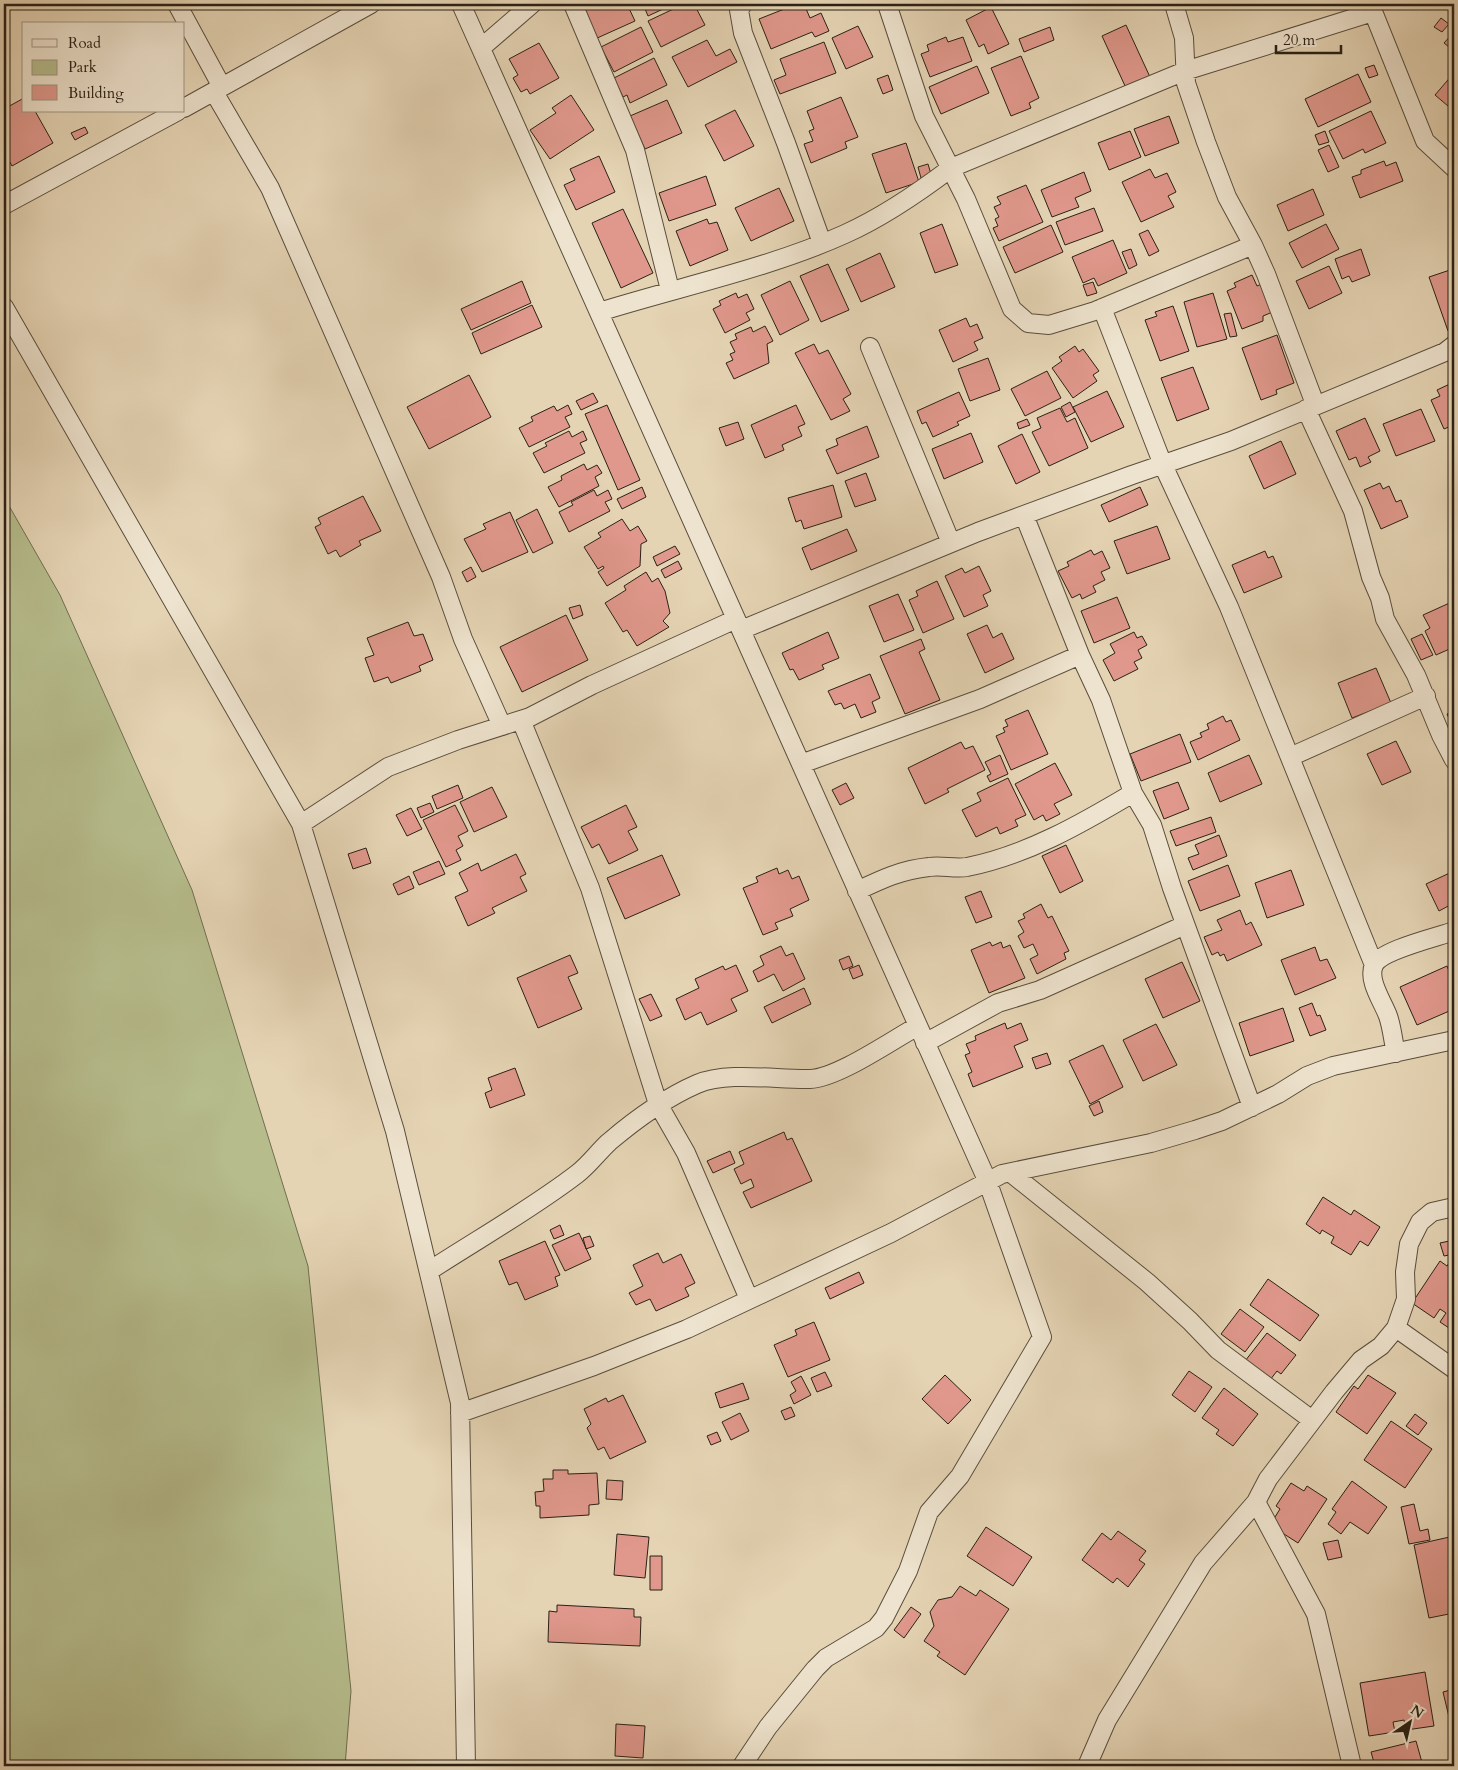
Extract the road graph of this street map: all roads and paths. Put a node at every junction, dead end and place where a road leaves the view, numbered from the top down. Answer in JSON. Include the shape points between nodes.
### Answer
{"nodes":[{"id":1,"x":177,"y":4,"type":"edge"},
{"id":2,"x":371,"y":4,"type":"edge"},
{"id":3,"x":461,"y":4,"type":"edge"},
{"id":4,"x":532,"y":4,"type":"edge"},
{"id":5,"x":573,"y":4,"type":"edge"},
{"id":6,"x":743,"y":4,"type":"edge"},
{"id":7,"x":887,"y":4,"type":"edge"},
{"id":8,"x":1174,"y":4,"type":"edge"},
{"id":9,"x":1372,"y":8,"type":"edge"},
{"id":10,"x":481,"y":48,"type":"junction"},
{"id":11,"x":1185,"y":71,"type":"junction"},
{"id":12,"x":218,"y":89,"type":"junction"},
{"id":13,"x":185,"y":107,"type":"edge"},
{"id":14,"x":176,"y":112,"type":"edge"},
{"id":15,"x":951,"y":168,"type":"junction"},
{"id":16,"x":1454,"y":168,"type":"edge"},
{"id":17,"x":4,"y":205,"type":"edge"},
{"id":18,"x":822,"y":243,"type":"junction"},
{"id":19,"x":1253,"y":245,"type":"junction"},
{"id":20,"x":670,"y":290,"type":"junction"},
{"id":21,"x":4,"y":307,"type":"edge"},
{"id":22,"x":1102,"y":308,"type":"junction"},
{"id":23,"x":599,"y":312,"type":"junction"},
{"id":24,"x":1454,"y":345,"type":"edge"},
{"id":25,"x":870,"y":347,"type":"dead end"},
{"id":26,"x":1310,"y":407,"type":"junction"},
{"id":27,"x":1163,"y":464,"type":"junction"},
{"id":28,"x":1024,"y":514,"type":"junction"},
{"id":29,"x":951,"y":543,"type":"junction"},
{"id":30,"x":738,"y":624,"type":"junction"},
{"id":31,"x":1080,"y":655,"type":"junction"},
{"id":32,"x":1426,"y":696,"type":"junction"},
{"id":33,"x":521,"y":720,"type":"junction"},
{"id":34,"x":502,"y":726,"type":"junction"},
{"id":35,"x":1290,"y":758,"type":"junction"},
{"id":36,"x":1454,"y":760,"type":"edge"},
{"id":37,"x":801,"y":764,"type":"junction"},
{"id":38,"x":1133,"y":794,"type":"junction"},
{"id":39,"x":301,"y":824,"type":"junction"},
{"id":40,"x":858,"y":891,"type":"junction"},
{"id":41,"x":1185,"y":925,"type":"junction"},
{"id":42,"x":1454,"y":930,"type":"edge"},
{"id":43,"x":1374,"y":965,"type":"junction"},
{"id":44,"x":918,"y":1026,"type":"junction"},
{"id":45,"x":1454,"y":1040,"type":"edge"},
{"id":46,"x":925,"y":1043,"type":"junction"},
{"id":47,"x":1396,"y":1053,"type":"junction"},
{"id":48,"x":658,"y":1104,"type":"junction"},
{"id":49,"x":1252,"y":1108,"type":"junction"},
{"id":50,"x":1011,"y":1173,"type":"junction"},
{"id":51,"x":987,"y":1180,"type":"junction"},
{"id":52,"x":1454,"y":1207,"type":"edge"},
{"id":53,"x":428,"y":1271,"type":"junction"},
{"id":54,"x":749,"y":1299,"type":"junction"},
{"id":55,"x":1396,"y":1328,"type":"junction"},
{"id":56,"x":1454,"y":1369,"type":"edge"},
{"id":57,"x":460,"y":1412,"type":"junction"},
{"id":58,"x":1312,"y":1420,"type":"junction"},
{"id":59,"x":1256,"y":1502,"type":"junction"},
{"id":60,"x":466,"y":1766,"type":"edge"},
{"id":61,"x":742,"y":1766,"type":"edge"},
{"id":62,"x":1087,"y":1766,"type":"edge"},
{"id":63,"x":1352,"y":1766,"type":"edge"}],
"edges":[{"from":1,"to":12,"type":"street"},
{"from":2,"to":12,"type":"street"},
{"from":3,"to":10,"type":"street"},
{"from":4,"to":10,"type":"street"},
{"from":5,"to":20,"type":"street","via":[[635,150]]},
{"from":6,"to":18,"type":"street","via":[[739,10],[743,33]]},
{"from":7,"to":15,"type":"street","via":[[924,116]]},
{"from":8,"to":11,"type":"street","via":[[1184,38]]},
{"from":9,"to":11,"type":"street"},
{"from":9,"to":16,"type":"street","via":[[1424,141]]},
{"from":10,"to":23,"type":"street"},
{"from":11,"to":15,"type":"street"},
{"from":11,"to":19,"type":"street","via":[[1186,83],[1227,197]]},
{"from":12,"to":13,"type":"street"},
{"from":12,"to":34,"type":"street","via":[[270,188],[441,577],[463,639]]},
{"from":14,"to":17,"type":"street"},
{"from":15,"to":18,"type":"street","via":[[886,212]]},
{"from":15,"to":22,"type":"street","via":[[1012,309],[1028,323],[1049,325]]},
{"from":18,"to":20,"type":"street"},
{"from":19,"to":22,"type":"street"},
{"from":19,"to":26,"type":"street"},
{"from":20,"to":23,"type":"street"},
{"from":21,"to":39,"type":"street"},
{"from":22,"to":27,"type":"street"},
{"from":23,"to":30,"type":"street"},
{"from":24,"to":26,"type":"street","via":[[1445,352]]},
{"from":25,"to":29,"type":"street"},
{"from":26,"to":27,"type":"street","via":[[1232,442]]},
{"from":26,"to":32,"type":"street","via":[[1352,511],[1384,619]]},
{"from":27,"to":28,"type":"street"},
{"from":27,"to":35,"type":"street","via":[[1229,607]]},
{"from":28,"to":29,"type":"street"},
{"from":28,"to":31,"type":"street"},
{"from":29,"to":30,"type":"street"},
{"from":30,"to":33,"type":"street"},
{"from":30,"to":37,"type":"street"},
{"from":31,"to":37,"type":"street","via":[[980,699]]},
{"from":31,"to":38,"type":"street","via":[[1101,700]]},
{"from":32,"to":35,"type":"street"},
{"from":32,"to":36,"type":"street"},
{"from":33,"to":34,"type":"street"},
{"from":33,"to":48,"type":"street","via":[[590,888]]},
{"from":34,"to":39,"type":"street","via":[[388,767]]},
{"from":35,"to":43,"type":"street"},
{"from":37,"to":40,"type":"street"},
{"from":38,"to":40,"type":"street","via":[[1080,824],[1026,848],[965,868],[931,866],[898,872]]},
{"from":38,"to":41,"type":"street","via":[[1152,825]]},
{"from":39,"to":53,"type":"street","via":[[395,1131]]},
{"from":40,"to":44,"type":"street"},
{"from":41,"to":46,"type":"street","via":[[1040,990],[998,1003]]},
{"from":41,"to":49,"type":"street"},
{"from":42,"to":43,"type":"street","via":[[1381,957]]},
{"from":43,"to":47,"type":"street","via":[[1377,991],[1388,1016]]},
{"from":44,"to":46,"type":"street"},
{"from":44,"to":48,"type":"street","via":[[860,1059],[812,1079],[763,1077],[700,1082]]},
{"from":45,"to":47,"type":"street"},
{"from":46,"to":51,"type":"street"},
{"from":47,"to":49,"type":"street","via":[[1325,1069]]},
{"from":48,"to":53,"type":"street","via":[[609,1142],[579,1173]]},
{"from":48,"to":54,"type":"street","via":[[686,1153]]},
{"from":49,"to":50,"type":"street","via":[[1222,1122],[1150,1143]]},
{"from":50,"to":51,"type":"street"},
{"from":50,"to":58,"type":"street","via":[[1147,1282],[1218,1350]]},
{"from":51,"to":54,"type":"street","via":[[899,1229]]},
{"from":51,"to":61,"type":"street","via":[[1042,1336],[960,1476],[929,1512],[908,1571],[884,1618],[876,1628],[826,1658],[815,1669],[768,1727]]},
{"from":52,"to":55,"type":"street","via":[[1432,1212],[1420,1222],[1409,1244],[1406,1299]]},
{"from":53,"to":57,"type":"street"},
{"from":54,"to":57,"type":"street","via":[[687,1329],[594,1366]]},
{"from":55,"to":56,"type":"street"},
{"from":55,"to":58,"type":"street","via":[[1381,1346],[1361,1360]]},
{"from":57,"to":60,"type":"street"},
{"from":58,"to":59,"type":"street","via":[[1268,1479]]},
{"from":59,"to":62,"type":"street","via":[[1203,1563],[1107,1720]]},
{"from":59,"to":63,"type":"street","via":[[1316,1614]]}]}
